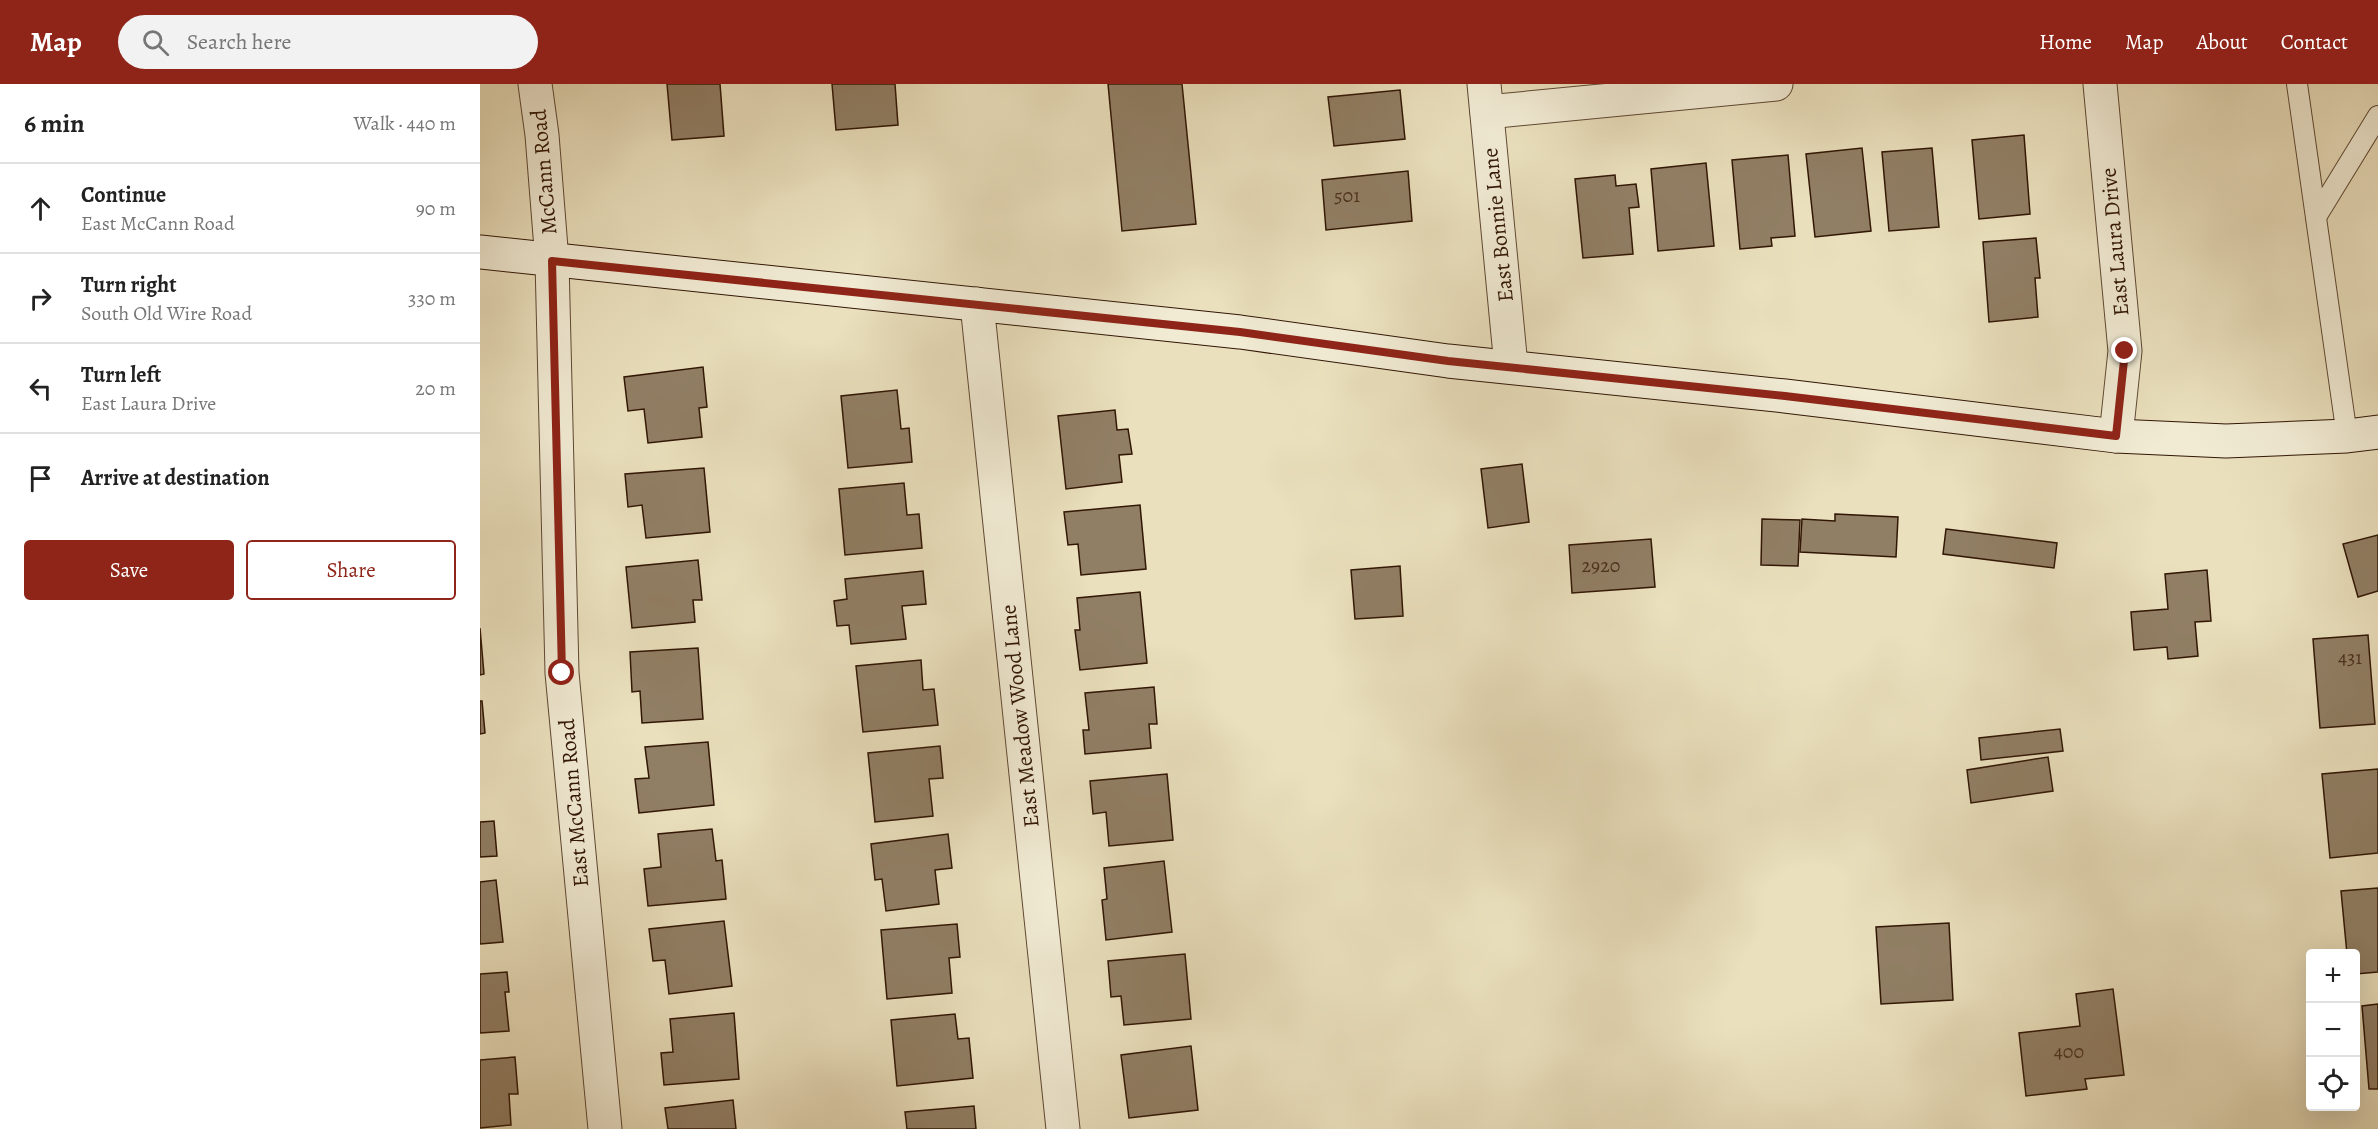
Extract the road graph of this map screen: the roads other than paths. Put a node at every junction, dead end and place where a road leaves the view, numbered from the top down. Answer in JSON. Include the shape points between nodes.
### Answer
{"nodes":[{"id":1,"x":535,"y":84,"type":"edge"},
{"id":2,"x":1776,"y":84,"type":"edge"},
{"id":3,"x":2100,"y":84,"type":"edge"},
{"id":4,"x":2297,"y":84,"type":"edge"},
{"id":5,"x":1486,"y":98,"type":"edge"},
{"id":6,"x":2378,"y":116,"type":"edge"},
{"id":7,"x":2316,"y":217,"type":"junction"},
{"id":8,"x":480,"y":252,"type":"edge"},
{"id":9,"x":552,"y":261,"type":"junction"},
{"id":10,"x":977,"y":304,"type":"junction"},
{"id":11,"x":1511,"y":366,"type":"junction"},
{"id":12,"x":2363,"y":434,"type":"edge"},
{"id":13,"x":2116,"y":436,"type":"junction"},
{"id":14,"x":604,"y":1129,"type":"edge"},
{"id":15,"x":1063,"y":1129,"type":"edge"}],
"edges":[{"from":1,"to":9,"type":"street","name":"McCann Road"},
{"from":2,"to":5,"type":"street"},
{"from":3,"to":13,"type":"street","name":"East Laura Drive","via":[[2125,351]]},
{"from":4,"to":7,"type":"lane"},
{"from":5,"to":11,"type":"street","name":"East Bonnie Lane"},
{"from":6,"to":7,"type":"lane"},
{"from":7,"to":12,"type":"lane"},
{"from":8,"to":9,"type":"street"},
{"from":9,"to":10,"type":"street"},
{"from":9,"to":14,"type":"street","name":"East McCann Road","via":[[562,673]]},
{"from":10,"to":11,"type":"street"},
{"from":10,"to":15,"type":"street","name":"East Meadow Wood Lane"},
{"from":11,"to":13,"type":"street"},
{"from":12,"to":13,"type":"street","via":[[2226,441]]}]}
